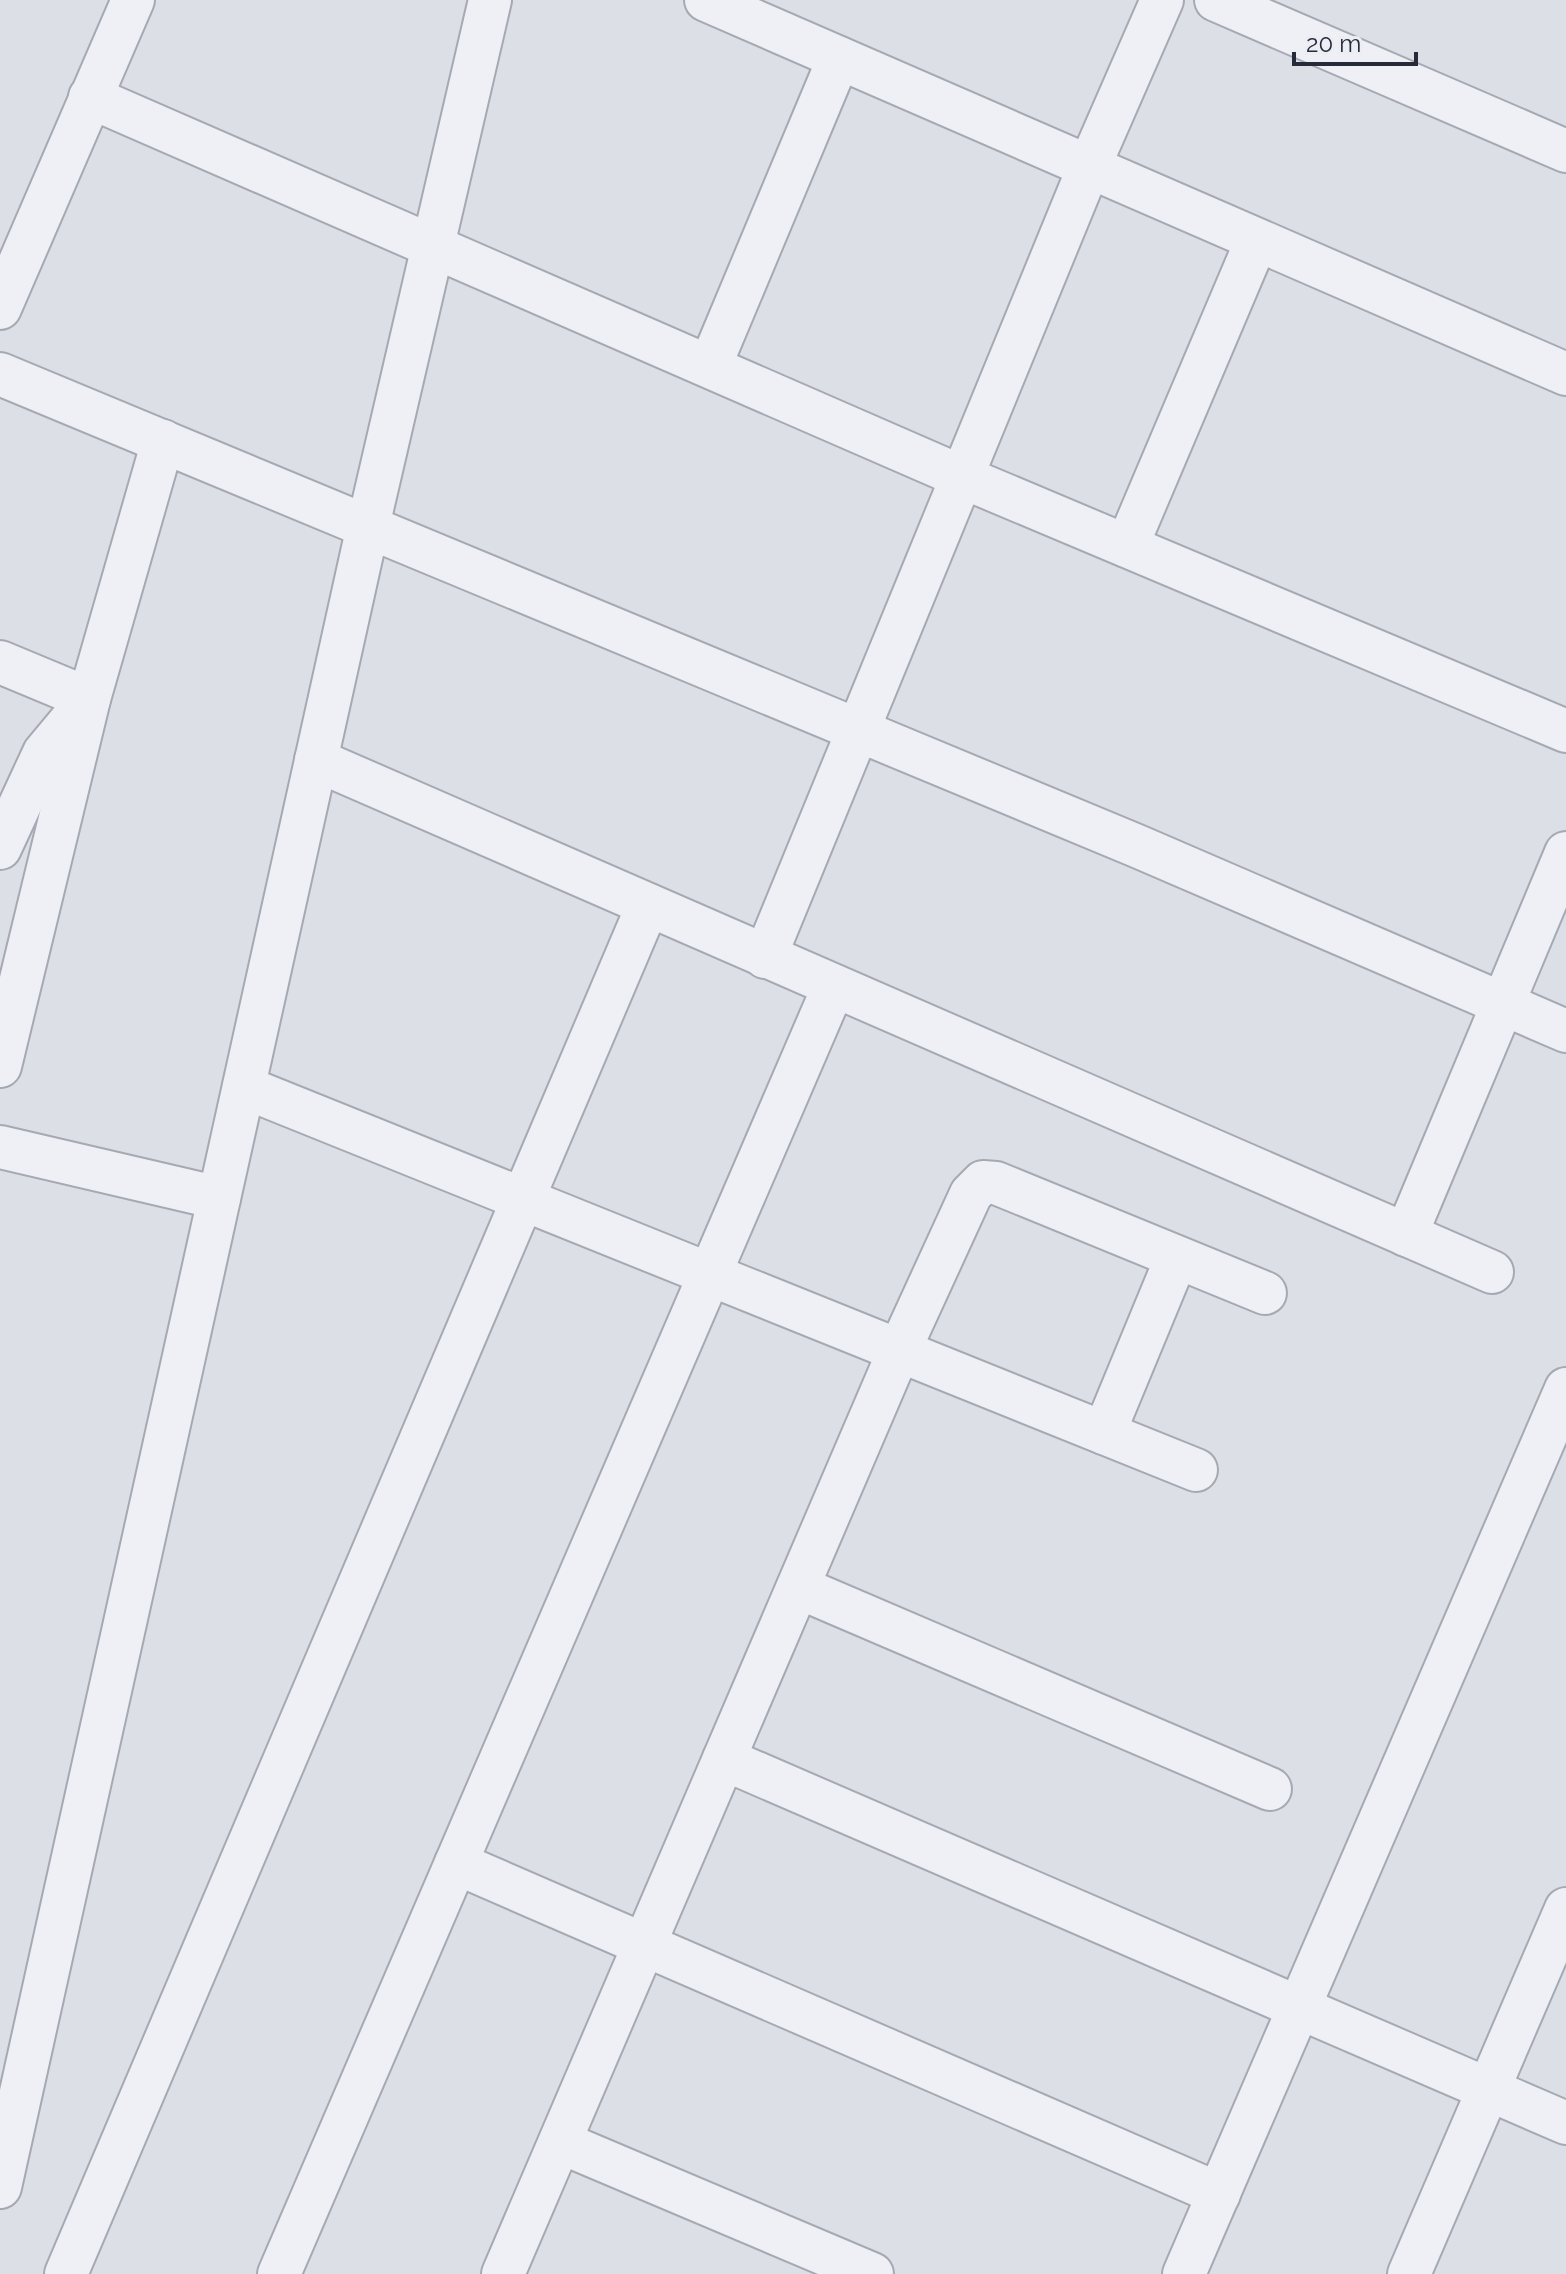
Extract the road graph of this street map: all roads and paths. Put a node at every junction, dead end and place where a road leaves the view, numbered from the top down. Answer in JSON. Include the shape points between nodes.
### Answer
{"nodes":[{"id":1,"x":133,"y":0,"type":"edge"},
{"id":2,"x":490,"y":0,"type":"edge"},
{"id":3,"x":706,"y":0,"type":"edge"},
{"id":4,"x":1162,"y":0,"type":"edge"},
{"id":5,"x":1216,"y":0,"type":"edge"},
{"id":6,"x":839,"y":58,"type":"junction"},
{"id":7,"x":90,"y":97,"type":"junction"},
{"id":8,"x":1566,"y":151,"type":"edge"},
{"id":9,"x":1089,"y":167,"type":"junction"},
{"id":10,"x":1256,"y":242,"type":"junction"},
{"id":11,"x":432,"y":247,"type":"junction"},
{"id":12,"x":0,"y":308,"type":"edge"},
{"id":13,"x":710,"y":366,"type":"junction"},
{"id":14,"x":0,"y":374,"type":"edge"},
{"id":15,"x":1566,"y":374,"type":"edge"},
{"id":16,"x":163,"y":441,"type":"junction"},
{"id":17,"x":960,"y":476,"type":"junction"},
{"id":18,"x":368,"y":526,"type":"junction"},
{"id":19,"x":1127,"y":546,"type":"junction"},
{"id":20,"x":0,"y":662,"type":"edge"},
{"id":21,"x":89,"y":699,"type":"junction"},
{"id":22,"x":856,"y":731,"type":"junction"},
{"id":23,"x":1566,"y":731,"type":"edge"},
{"id":24,"x":316,"y":760,"type":"junction"},
{"id":25,"x":0,"y":848,"type":"edge"},
{"id":26,"x":1566,"y":853,"type":"edge"},
{"id":27,"x":648,"y":905,"type":"junction"},
{"id":28,"x":765,"y":957,"type":"junction"},
{"id":29,"x":834,"y":986,"type":"junction"},
{"id":30,"x":1505,"y":1004,"type":"junction"},
{"id":31,"x":1566,"y":1031,"type":"edge"},
{"id":32,"x":0,"y":1066,"type":"edge"},
{"id":33,"x":244,"y":1087,"type":"junction"},
{"id":34,"x":0,"y":1147,"type":"edge"},
{"id":35,"x":219,"y":1198,"type":"junction"},
{"id":36,"x":523,"y":1199,"type":"junction"},
{"id":37,"x":1406,"y":1235,"type":"junction"},
{"id":38,"x":1176,"y":1259,"type":"junction"},
{"id":39,"x":1492,"y":1272,"type":"dead end"},
{"id":40,"x":710,"y":1275,"type":"junction"},
{"id":41,"x":1265,"y":1293,"type":"dead end"},
{"id":42,"x":899,"y":1351,"type":"junction"},
{"id":43,"x":1566,"y":1389,"type":"edge"},
{"id":44,"x":1104,"y":1433,"type":"junction"},
{"id":45,"x":1196,"y":1470,"type":"dead end"},
{"id":46,"x":798,"y":1587,"type":"junction"},
{"id":47,"x":724,"y":1759,"type":"junction"},
{"id":48,"x":1270,"y":1789,"type":"dead end"},
{"id":49,"x":456,"y":1863,"type":"junction"},
{"id":50,"x":1566,"y":1909,"type":"edge"},
{"id":51,"x":644,"y":1944,"type":"junction"},
{"id":52,"x":1299,"y":2008,"type":"junction"},
{"id":53,"x":1488,"y":2090,"type":"junction"},
{"id":54,"x":1566,"y":2123,"type":"edge"},
{"id":55,"x":560,"y":2142,"type":"junction"},
{"id":56,"x":0,"y":2187,"type":"edge"},
{"id":57,"x":1219,"y":2194,"type":"junction"},
{"id":58,"x":66,"y":2274,"type":"edge"},
{"id":59,"x":279,"y":2274,"type":"edge"},
{"id":60,"x":503,"y":2274,"type":"edge"},
{"id":61,"x":872,"y":2274,"type":"edge"},
{"id":62,"x":1184,"y":2274,"type":"edge"},
{"id":63,"x":1409,"y":2274,"type":"edge"}],
"edges":[{"from":1,"to":7,"type":"street"},
{"from":2,"to":11,"type":"street"},
{"from":3,"to":6,"type":"street"},
{"from":4,"to":9,"type":"street"},
{"from":5,"to":8,"type":"street"},
{"from":6,"to":9,"type":"street"},
{"from":6,"to":13,"type":"street"},
{"from":7,"to":11,"type":"street"},
{"from":7,"to":12,"type":"street"},
{"from":9,"to":10,"type":"street"},
{"from":9,"to":17,"type":"street"},
{"from":10,"to":15,"type":"street"},
{"from":10,"to":19,"type":"street"},
{"from":11,"to":13,"type":"street"},
{"from":11,"to":18,"type":"street"},
{"from":13,"to":17,"type":"street"},
{"from":14,"to":16,"type":"street"},
{"from":16,"to":18,"type":"street"},
{"from":16,"to":21,"type":"street"},
{"from":17,"to":19,"type":"street"},
{"from":17,"to":22,"type":"street"},
{"from":18,"to":22,"type":"street"},
{"from":18,"to":24,"type":"street"},
{"from":19,"to":23,"type":"street"},
{"from":20,"to":21,"type":"street"},
{"from":21,"to":25,"type":"street","via":[[44,753]]},
{"from":21,"to":32,"type":"street"},
{"from":22,"to":28,"type":"street"},
{"from":22,"to":30,"type":"street"},
{"from":24,"to":27,"type":"street"},
{"from":24,"to":33,"type":"street"},
{"from":26,"to":30,"type":"street"},
{"from":27,"to":28,"type":"street"},
{"from":27,"to":36,"type":"street"},
{"from":28,"to":29,"type":"street"},
{"from":29,"to":37,"type":"street"},
{"from":29,"to":40,"type":"street"},
{"from":30,"to":31,"type":"street"},
{"from":30,"to":37,"type":"street"},
{"from":33,"to":35,"type":"street"},
{"from":33,"to":36,"type":"street"},
{"from":34,"to":35,"type":"street"},
{"from":35,"to":56,"type":"street"},
{"from":36,"to":40,"type":"street"},
{"from":36,"to":58,"type":"street"},
{"from":37,"to":39,"type":"street"},
{"from":38,"to":41,"type":"street"},
{"from":38,"to":42,"type":"street","via":[[983,1182],[971,1194]]},
{"from":38,"to":44,"type":"street"},
{"from":40,"to":42,"type":"street"},
{"from":40,"to":49,"type":"street"},
{"from":42,"to":44,"type":"street"},
{"from":42,"to":46,"type":"street"},
{"from":43,"to":52,"type":"street"},
{"from":44,"to":45,"type":"street"},
{"from":46,"to":47,"type":"street"},
{"from":46,"to":48,"type":"street"},
{"from":47,"to":51,"type":"street"},
{"from":47,"to":52,"type":"street"},
{"from":49,"to":51,"type":"street"},
{"from":49,"to":59,"type":"street"},
{"from":50,"to":53,"type":"street"},
{"from":51,"to":55,"type":"street"},
{"from":51,"to":57,"type":"street"},
{"from":52,"to":53,"type":"street"},
{"from":52,"to":57,"type":"street"},
{"from":53,"to":54,"type":"street"},
{"from":53,"to":63,"type":"street"},
{"from":55,"to":60,"type":"street"},
{"from":55,"to":61,"type":"street"},
{"from":57,"to":62,"type":"street"}]}
